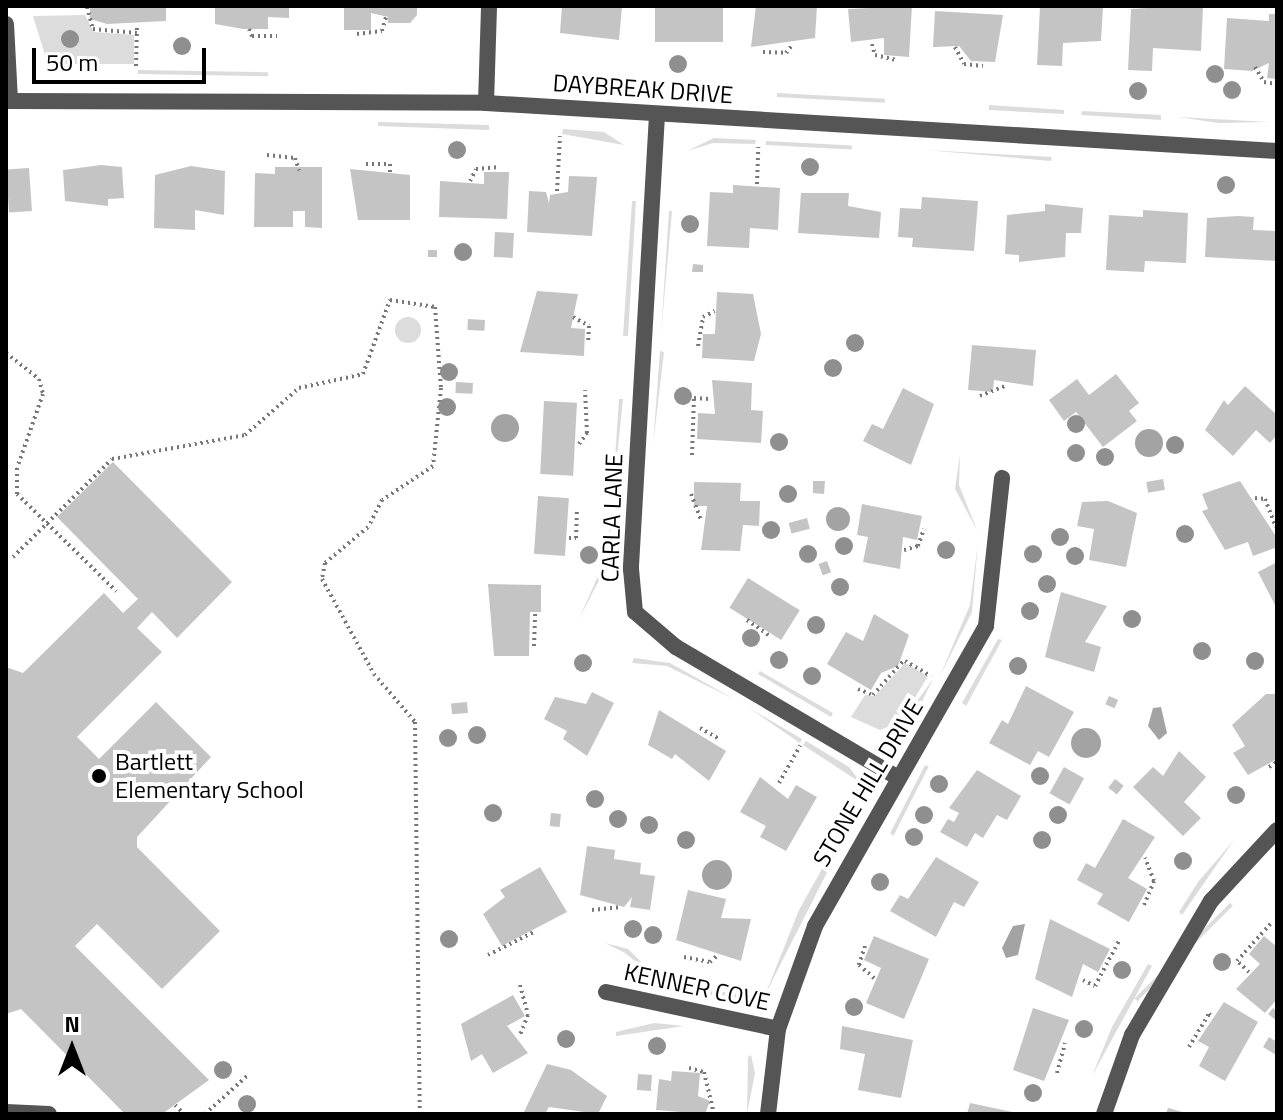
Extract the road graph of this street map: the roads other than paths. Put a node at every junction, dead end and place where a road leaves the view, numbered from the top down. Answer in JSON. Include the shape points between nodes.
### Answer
{"nodes":[{"id":1,"x":489,"y":6,"type":"edge"},
{"id":2,"x":6,"y":24,"type":"edge"},
{"id":3,"x":8,"y":100,"type":"edge"},
{"id":4,"x":486,"y":103,"type":"junction"},
{"id":5,"x":657,"y":115,"type":"junction"},
{"id":6,"x":1277,"y":151,"type":"edge"},
{"id":7,"x":1002,"y":478,"type":"dead end"},
{"id":8,"x":897,"y":777,"type":"junction"},
{"id":9,"x":1277,"y":830,"type":"edge"},
{"id":10,"x":606,"y":992,"type":"dead end"},
{"id":11,"x":778,"y":1029,"type":"junction"},
{"id":12,"x":6,"y":1112,"type":"edge"},
{"id":13,"x":49,"y":1114,"type":"edge"},
{"id":14,"x":768,"y":1114,"type":"edge"},
{"id":15,"x":1104,"y":1114,"type":"edge"}],
"edges":[{"from":1,"to":4,"type":"street"},
{"from":2,"to":3,"type":"street"},
{"from":3,"to":4,"type":"street","name":"DAYBREAK DRIVE"},
{"from":4,"to":5,"type":"street","name":"DAYBREAK DRIVE"},
{"from":5,"to":6,"type":"street","name":"DAYBREAK DRIVE"},
{"from":5,"to":8,"type":"street","name":"CARLA LANE","via":[[631,569],[635,612],[676,647]]},
{"from":7,"to":8,"type":"street","name":"STONE HILL DRIVE","via":[[986,626]]},
{"from":8,"to":11,"type":"street","name":"STONE HILL DRIVE","via":[[815,926]]},
{"from":9,"to":15,"type":"street","via":[[1211,901],[1132,1035]]},
{"from":10,"to":11,"type":"street","name":"KENNER COVE"},
{"from":11,"to":14,"type":"street","name":"STONE HILL DRIVE"},
{"from":12,"to":13,"type":"street"}]}
